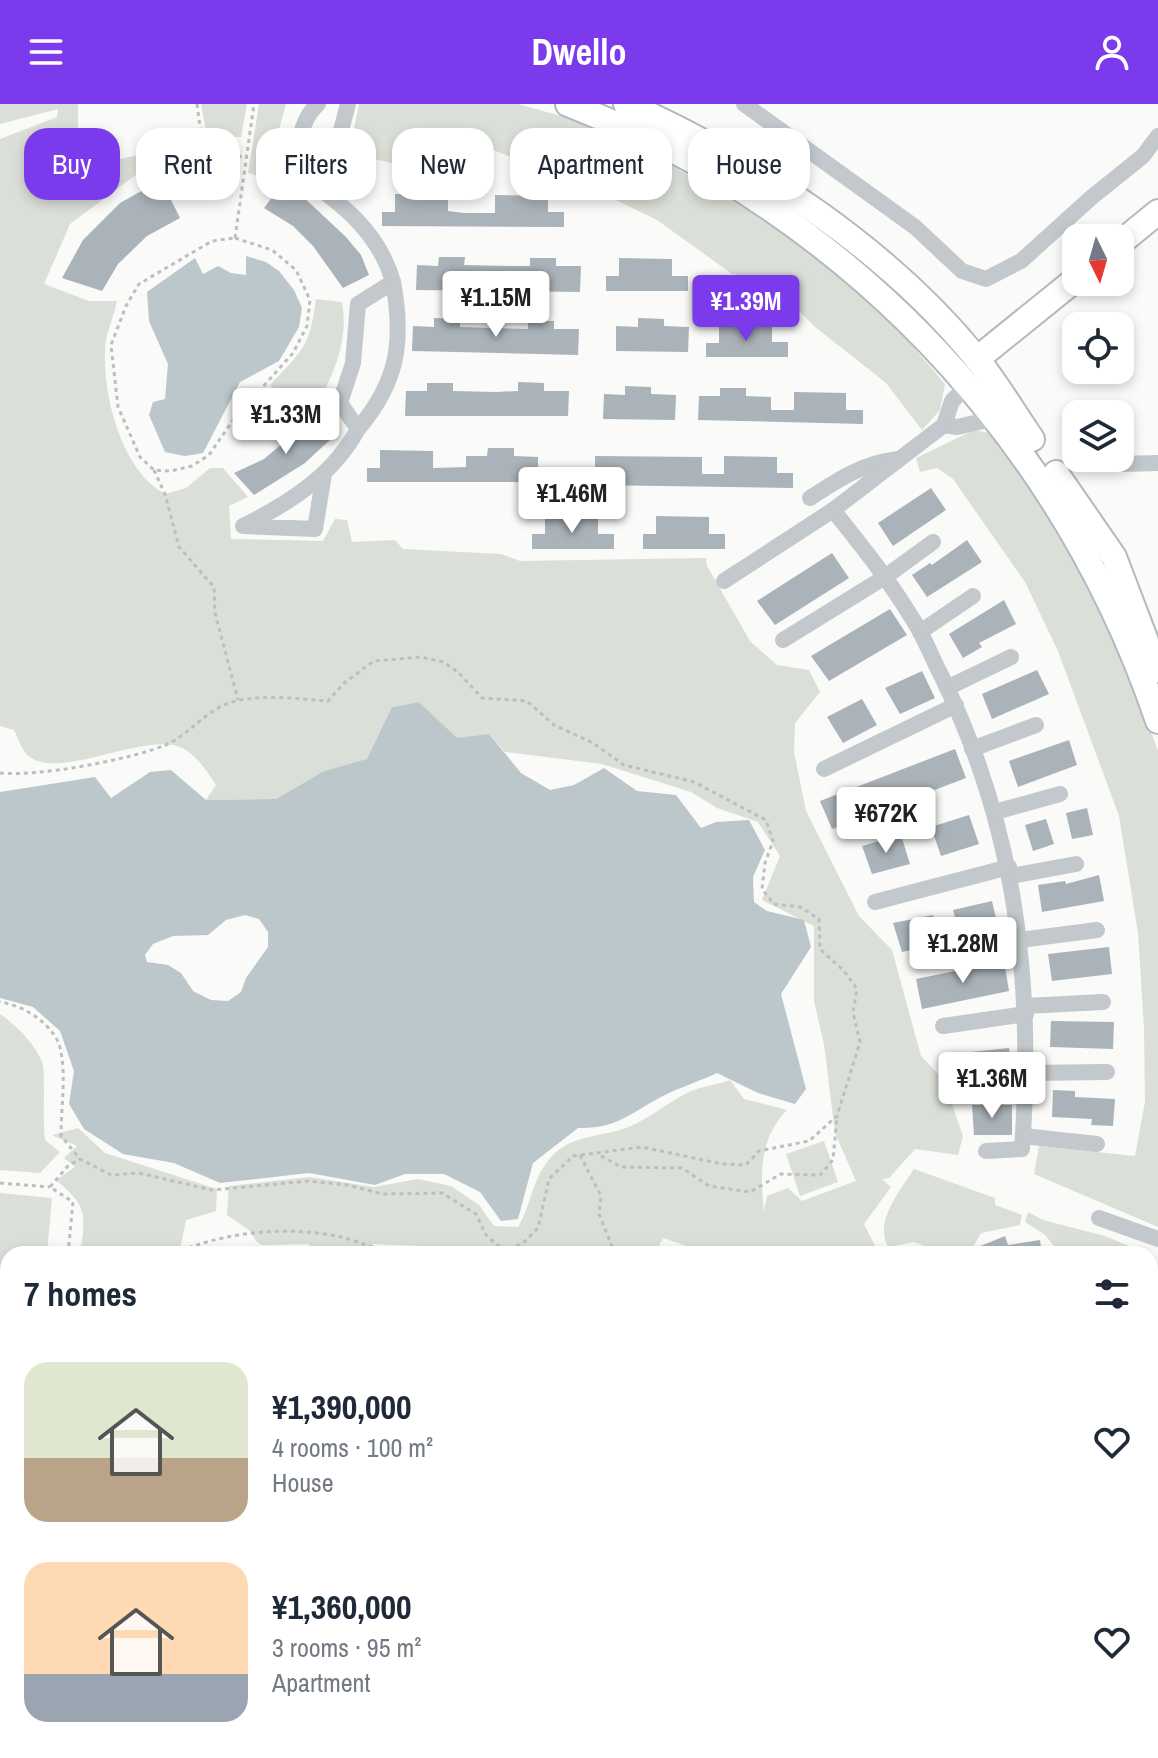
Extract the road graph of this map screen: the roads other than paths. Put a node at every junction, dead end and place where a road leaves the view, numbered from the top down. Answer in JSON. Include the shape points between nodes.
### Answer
{"nodes":[{"id":1,"x":318,"y":104,"type":"edge"},
{"id":2,"x":348,"y":104,"type":"edge"},
{"id":3,"x":568,"y":104,"type":"edge"},
{"id":4,"x":626,"y":104,"type":"edge"},
{"id":5,"x":744,"y":104,"type":"edge"},
{"id":6,"x":658,"y":111,"type":"edge"},
{"id":7,"x":304,"y":128,"type":"edge"},
{"id":8,"x":342,"y":128,"type":"edge"},
{"id":9,"x":1158,"y":136,"type":"edge"},
{"id":10,"x":335,"y":200,"type":"edge"},
{"id":11,"x":1158,"y":212,"type":"edge"},
{"id":12,"x":1134,"y":232,"type":"edge"},
{"id":13,"x":393,"y":282,"type":"junction"},
{"id":14,"x":1062,"y":290,"type":"edge"},
{"id":15,"x":977,"y":359,"type":"junction"},
{"id":16,"x":968,"y":385,"type":"junction"},
{"id":17,"x":996,"y":418,"type":"junction"},
{"id":18,"x":944,"y":425,"type":"junction"},
{"id":19,"x":358,"y":429,"type":"junction"},
{"id":20,"x":899,"y":459,"type":"junction"},
{"id":21,"x":1158,"y":463,"type":"edge"},
{"id":22,"x":1134,"y":464,"type":"edge"},
{"id":23,"x":324,"y":474,"type":"junction"},
{"id":24,"x":810,"y":498,"type":"dead end"},
{"id":25,"x":833,"y":510,"type":"junction"},
{"id":26,"x":933,"y":542,"type":"dead end"},
{"id":27,"x":885,"y":577,"type":"junction"},
{"id":28,"x":724,"y":581,"type":"dead end"},
{"id":29,"x":973,"y":596,"type":"dead end"},
{"id":30,"x":920,"y":632,"type":"junction"},
{"id":31,"x":783,"y":640,"type":"dead end"},
{"id":32,"x":1011,"y":657,"type":"dead end"},
{"id":33,"x":1158,"y":672,"type":"edge"},
{"id":34,"x":947,"y":688,"type":"junction"},
{"id":35,"x":956,"y":705,"type":"junction"},
{"id":36,"x":1158,"y":721,"type":"edge"},
{"id":37,"x":1036,"y":725,"type":"dead end"},
{"id":38,"x":972,"y":749,"type":"junction"},
{"id":39,"x":824,"y":769,"type":"dead end"},
{"id":40,"x":1060,"y":794,"type":"dead end"},
{"id":41,"x":995,"y":812,"type":"junction"},
{"id":42,"x":1076,"y":864,"type":"dead end"},
{"id":43,"x":1010,"y":872,"type":"junction"},
{"id":44,"x":875,"y":902,"type":"dead end"},
{"id":45,"x":1097,"y":930,"type":"dead end"},
{"id":46,"x":1020,"y":940,"type":"junction"},
{"id":47,"x":1103,"y":1002,"type":"dead end"},
{"id":48,"x":1026,"y":1010,"type":"junction"},
{"id":49,"x":943,"y":1026,"type":"dead end"},
{"id":50,"x":1107,"y":1072,"type":"dead end"},
{"id":51,"x":1027,"y":1073,"type":"junction"},
{"id":52,"x":1023,"y":1136,"type":"junction"},
{"id":53,"x":1097,"y":1144,"type":"dead end"},
{"id":54,"x":986,"y":1151,"type":"dead end"},
{"id":55,"x":1099,"y":1218,"type":"dead end"},
{"id":56,"x":1158,"y":1239,"type":"edge"}],
"edges":[{"from":1,"to":7,"type":"street","via":[[308,113]]},
{"from":2,"to":8,"type":"street"},
{"from":3,"to":16,"type":"street","via":[[724,179],[802,230],[876,289]]},
{"from":4,"to":6,"type":"street"},
{"from":5,"to":9,"type":"street","via":[[915,227],[962,271],[986,279],[1021,261],[1143,156]]},
{"from":6,"to":15,"type":"street","via":[[829,222],[906,287]]},
{"from":10,"to":13,"type":"street","via":[[386,255]]},
{"from":11,"to":12,"type":"street"},
{"from":13,"to":19,"type":"street","via":[[399,315],[394,371]]},
{"from":13,"to":19,"type":"street","via":[[358,304],[353,363],[340,403]]},
{"from":14,"to":15,"type":"street"},
{"from":15,"to":33,"type":"street","via":[[1114,557]]},
{"from":16,"to":17,"type":"street"},
{"from":16,"to":18,"type":"street","via":[[952,401]]},
{"from":17,"to":18,"type":"street"},
{"from":17,"to":36,"type":"street","via":[[1057,503],[1103,585]]},
{"from":18,"to":20,"type":"street"},
{"from":19,"to":23,"type":"street"},
{"from":20,"to":24,"type":"street","via":[[853,470]]},
{"from":20,"to":25,"type":"street"},
{"from":21,"to":22,"type":"street"},
{"from":23,"to":23,"type":"street","via":[[302,493],[243,526],[315,529]]},
{"from":25,"to":27,"type":"street"},
{"from":25,"to":28,"type":"street"},
{"from":26,"to":27,"type":"street"},
{"from":27,"to":30,"type":"street"},
{"from":27,"to":31,"type":"street"},
{"from":29,"to":30,"type":"street"},
{"from":30,"to":34,"type":"street"},
{"from":32,"to":34,"type":"street"},
{"from":34,"to":35,"type":"street"},
{"from":35,"to":38,"type":"street"},
{"from":35,"to":39,"type":"street"},
{"from":37,"to":38,"type":"street"},
{"from":38,"to":41,"type":"street"},
{"from":40,"to":41,"type":"street"},
{"from":41,"to":43,"type":"street"},
{"from":42,"to":43,"type":"street"},
{"from":43,"to":44,"type":"street"},
{"from":43,"to":46,"type":"street"},
{"from":45,"to":46,"type":"street"},
{"from":46,"to":48,"type":"street"},
{"from":47,"to":48,"type":"street"},
{"from":48,"to":49,"type":"street"},
{"from":48,"to":51,"type":"street"},
{"from":50,"to":51,"type":"street"},
{"from":51,"to":52,"type":"street"},
{"from":52,"to":53,"type":"street"},
{"from":52,"to":54,"type":"street","via":[[1022,1149]]},
{"from":55,"to":56,"type":"street"}]}
